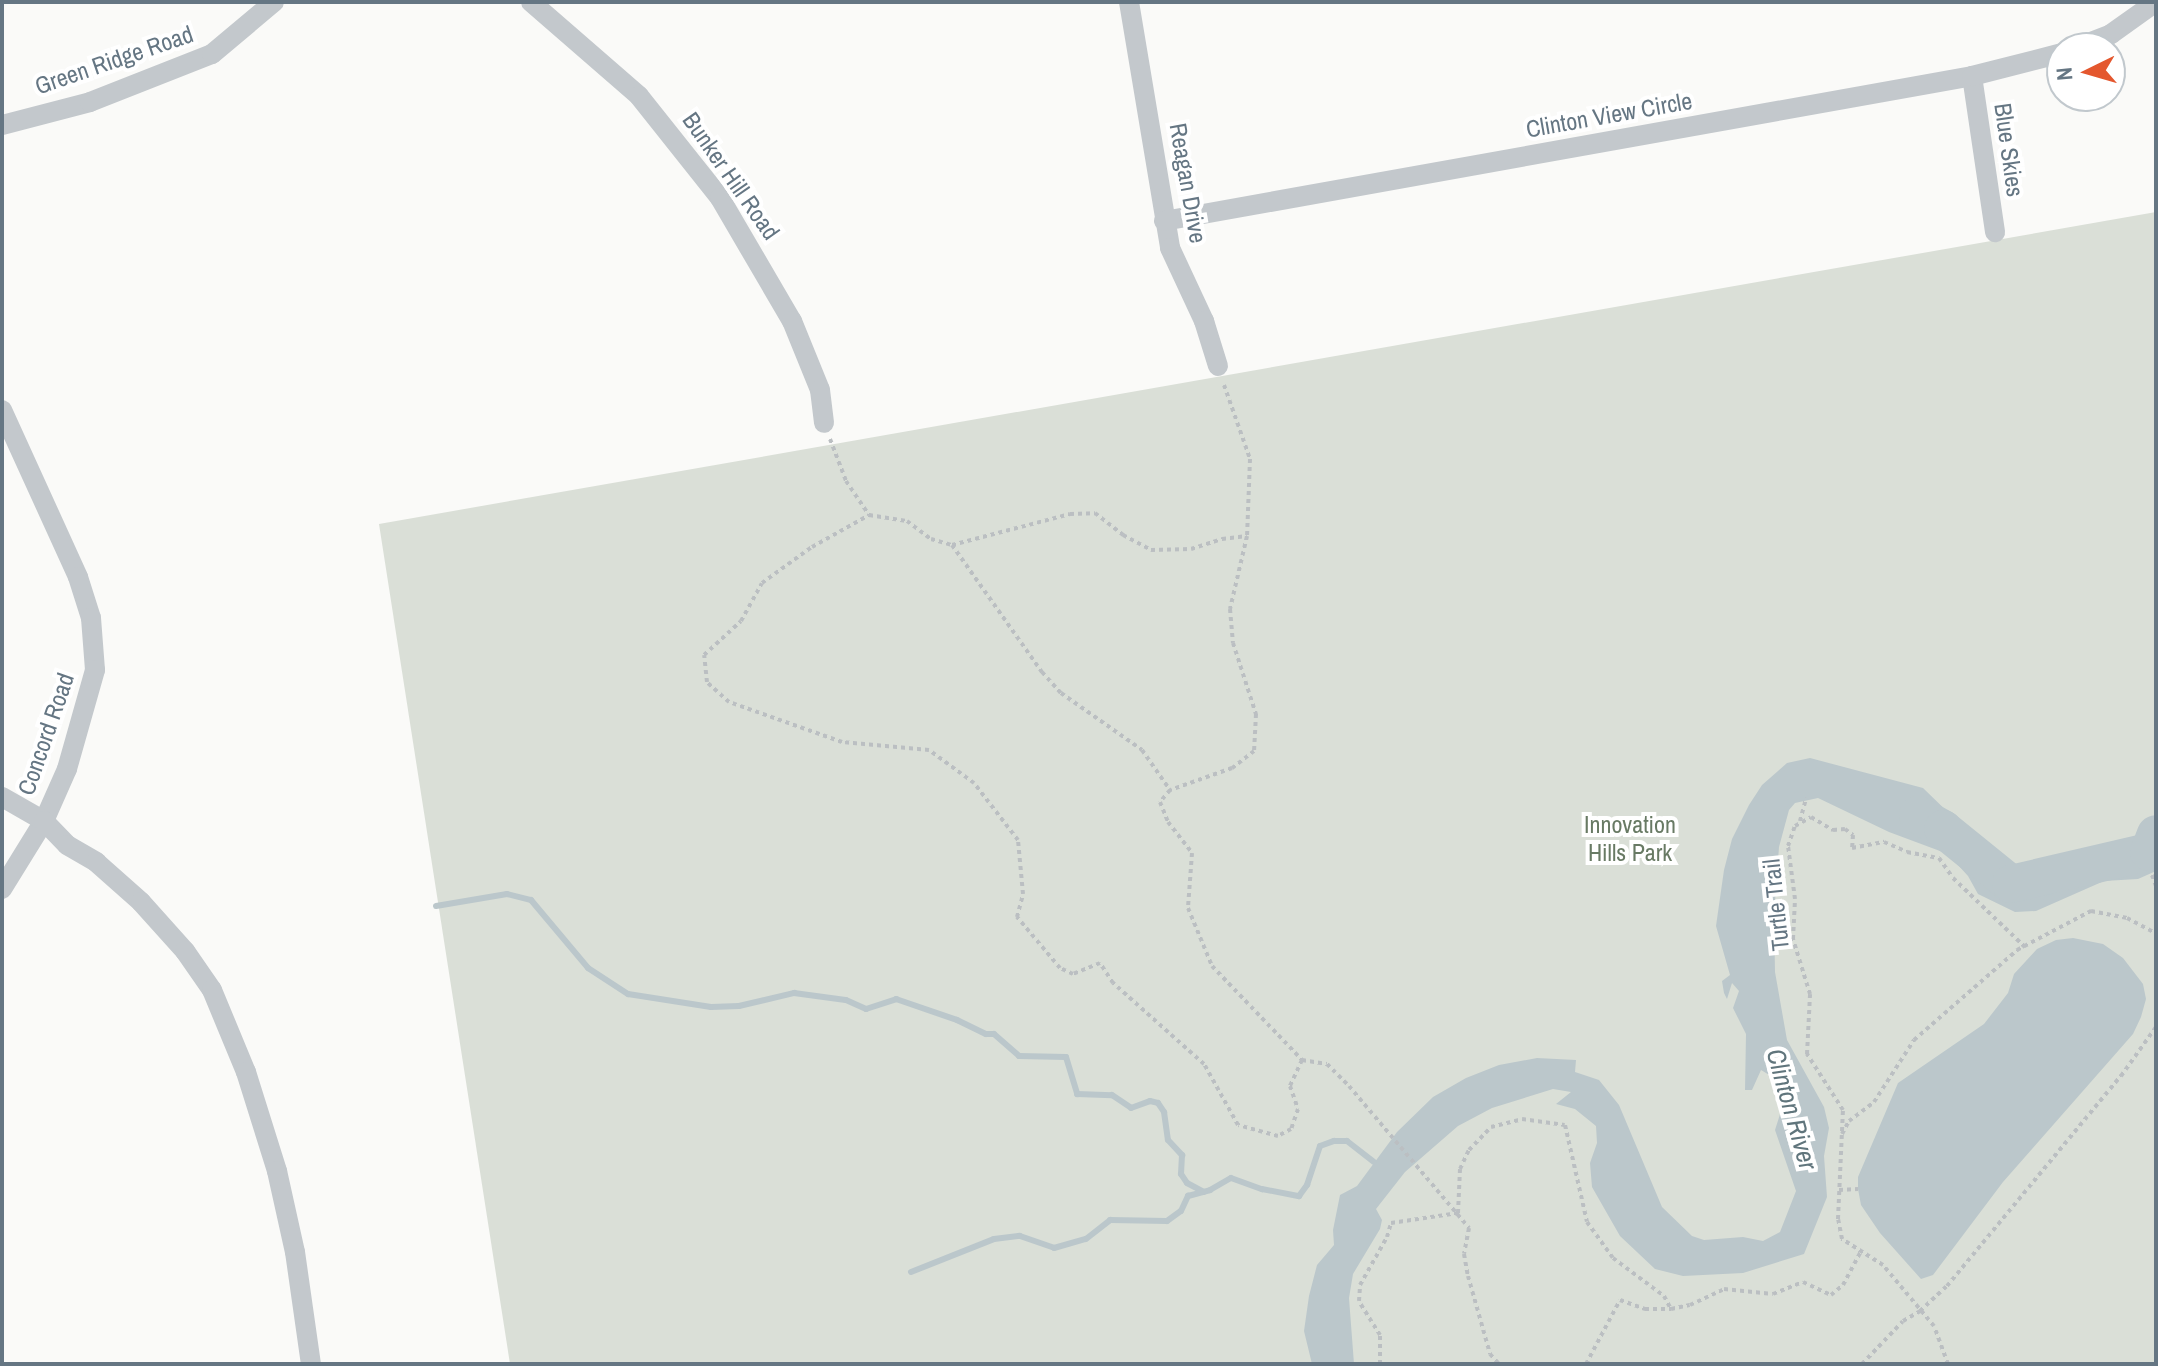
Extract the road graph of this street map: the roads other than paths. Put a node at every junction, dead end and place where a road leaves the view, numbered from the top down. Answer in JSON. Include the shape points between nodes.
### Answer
{"nodes":[{"id":1,"x":274,"y":2,"type":"edge"},
{"id":2,"x":531,"y":2,"type":"edge"},
{"id":3,"x":1129,"y":2,"type":"edge"},
{"id":4,"x":2156,"y":2,"type":"edge"},
{"id":5,"x":2114,"y":32,"type":"edge"},
{"id":6,"x":2046,"y":57,"type":"edge"},
{"id":7,"x":1972,"y":76,"type":"junction"},
{"id":8,"x":2,"y":125,"type":"edge"},
{"id":9,"x":1164,"y":221,"type":"junction"},
{"id":10,"x":1995,"y":232,"type":"dead end"},
{"id":11,"x":1218,"y":366,"type":"road end"},
{"id":12,"x":2,"y":410,"type":"edge"},
{"id":13,"x":824,"y":423,"type":"road end"},
{"id":14,"x":2,"y":797,"type":"edge"},
{"id":15,"x":44,"y":821,"type":"junction"},
{"id":16,"x":2,"y":889,"type":"edge"},
{"id":17,"x":311,"y":1364,"type":"edge"}],
"edges":[{"from":1,"to":8,"type":"street","name":"Green Ridge Road","via":[[202,58],[90,102]]},
{"from":2,"to":13,"type":"street","name":"Bunker Hill Road","via":[[639,96],[720,198],[792,321],[820,390]]},
{"from":3,"to":9,"type":"street","name":"Reagan Drive"},
{"from":4,"to":5,"type":"street"},
{"from":6,"to":7,"type":"street","name":"Clinton View Circle"},
{"from":7,"to":9,"type":"street","name":"Clinton View Circle"},
{"from":7,"to":10,"type":"street","name":"Blue Skies"},
{"from":9,"to":11,"type":"street","name":"Reagan Drive"},
{"from":12,"to":15,"type":"street","name":"Concord Road","via":[[78,577],[91,618],[95,670],[84,719]]},
{"from":14,"to":15,"type":"street"},
{"from":15,"to":16,"type":"street","name":"Concord Road"},
{"from":15,"to":17,"type":"street","via":[[141,902],[212,990],[246,1072],[277,1171]]}]}
